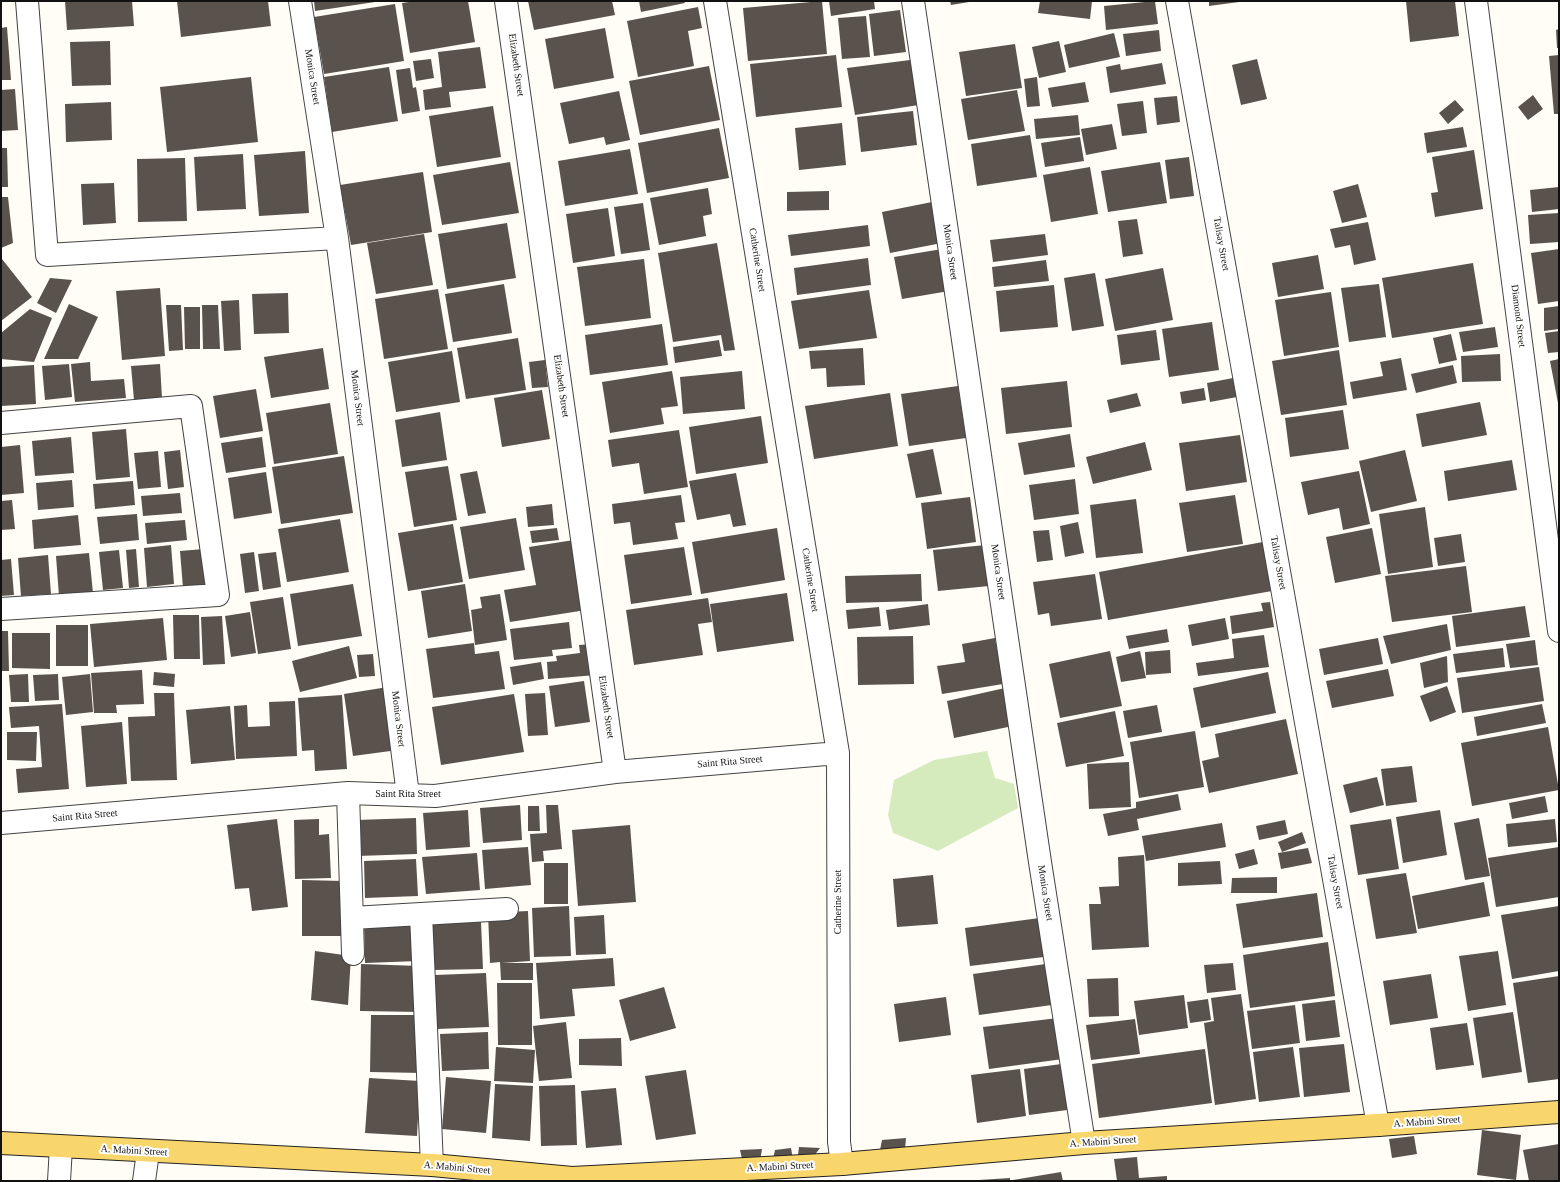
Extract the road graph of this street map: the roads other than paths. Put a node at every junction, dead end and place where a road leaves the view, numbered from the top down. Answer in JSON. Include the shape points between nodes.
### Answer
{"nodes":[{"id":1,"x":27,"y":1,"type":"edge"},
{"id":2,"x":300,"y":1,"type":"edge"},
{"id":3,"x":506,"y":1,"type":"edge"},
{"id":4,"x":715,"y":1,"type":"edge"},
{"id":5,"x":913,"y":1,"type":"edge"},
{"id":6,"x":1178,"y":1,"type":"edge"},
{"id":7,"x":1476,"y":1,"type":"edge"},
{"id":8,"x":337,"y":238,"type":"junction"},
{"id":9,"x":1,"y":424,"type":"edge"},
{"id":10,"x":1,"y":610,"type":"edge"},
{"id":11,"x":1559,"y":631,"type":"edge"},
{"id":12,"x":838,"y":753,"type":"junction"},
{"id":13,"x":615,"y":772,"type":"junction"},
{"id":14,"x":348,"y":793,"type":"junction"},
{"id":15,"x":408,"y":795,"type":"junction"},
{"id":16,"x":1,"y":823,"type":"edge"},
{"id":17,"x":507,"y":909,"type":"dead end"},
{"id":18,"x":421,"y":914,"type":"junction"},
{"id":19,"x":352,"y":918,"type":"junction"},
{"id":20,"x":353,"y":954,"type":"dead end"},
{"id":21,"x":1559,"y":1112,"type":"edge"},
{"id":22,"x":1378,"y":1125,"type":"junction"},
{"id":23,"x":1,"y":1143,"type":"edge"},
{"id":24,"x":1084,"y":1143,"type":"junction"},
{"id":25,"x":61,"y":1146,"type":"junction"},
{"id":26,"x":148,"y":1152,"type":"junction"},
{"id":27,"x":842,"y":1164,"type":"junction"},
{"id":28,"x":432,"y":1165,"type":"junction"},
{"id":29,"x":59,"y":1181,"type":"edge"},
{"id":30,"x":144,"y":1181,"type":"edge"}],
"edges":[{"from":1,"to":8,"type":"street","via":[[47,255]]},
{"from":2,"to":8,"type":"street","name":"Monica Street"},
{"from":3,"to":13,"type":"street","name":"Elizabeth Street"},
{"from":4,"to":12,"type":"street","name":"Catherine Street"},
{"from":5,"to":24,"type":"street","name":"Monica Street"},
{"from":6,"to":22,"type":"street","name":"Talisay Street"},
{"from":7,"to":11,"type":"street","name":"Diamond Street"},
{"from":8,"to":15,"type":"street","name":"Monica Street"},
{"from":9,"to":10,"type":"street","via":[[191,406],[218,595]]},
{"from":12,"to":13,"type":"street","name":"Saint Rita Street"},
{"from":12,"to":27,"type":"street","name":"Catherine Street","via":[[839,1142]]},
{"from":13,"to":15,"type":"street","name":"Saint Rita Street","via":[[435,796]]},
{"from":14,"to":15,"type":"street","name":"Saint Rita Street"},
{"from":14,"to":16,"type":"street","name":"Saint Rita Street"},
{"from":14,"to":19,"type":"street"},
{"from":17,"to":18,"type":"street"},
{"from":18,"to":19,"type":"street"},
{"from":18,"to":28,"type":"street"},
{"from":19,"to":20,"type":"street"},
{"from":21,"to":22,"type":"main road","name":"A. Mabini Street"},
{"from":22,"to":24,"type":"main road","name":"A. Mabini Street"},
{"from":23,"to":25,"type":"main road","name":"A. Mabini Street"},
{"from":24,"to":27,"type":"main road","name":"A. Mabini Street"},
{"from":25,"to":26,"type":"main road","name":"A. Mabini Street"},
{"from":25,"to":29,"type":"street"},
{"from":26,"to":28,"type":"main road","name":"A. Mabini Street"},
{"from":26,"to":30,"type":"street"},
{"from":27,"to":28,"type":"main road","name":"A. Mabini Street","via":[[572,1178]]}]}
